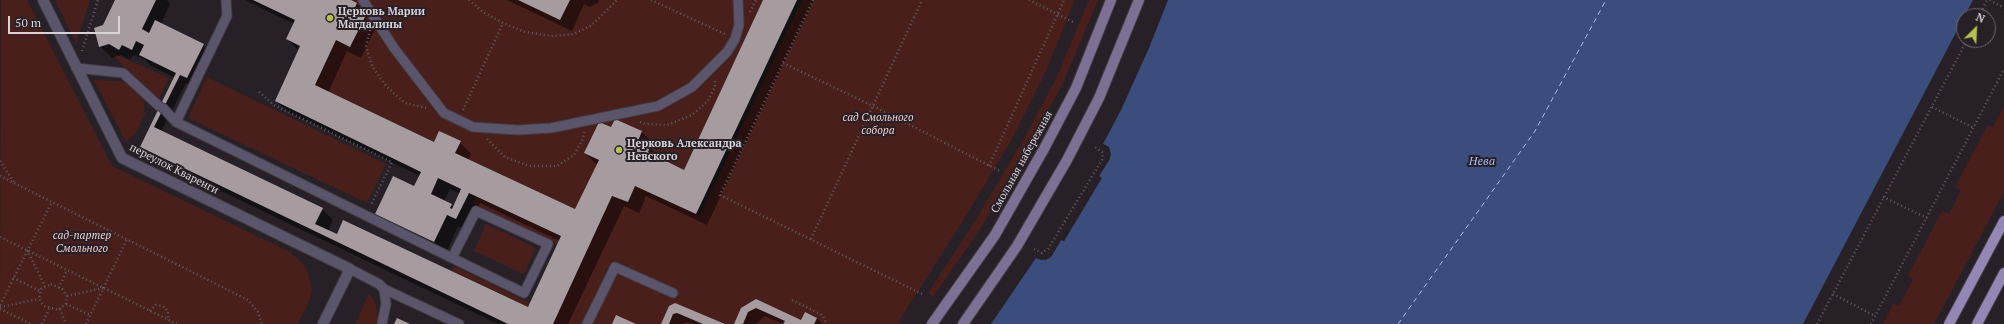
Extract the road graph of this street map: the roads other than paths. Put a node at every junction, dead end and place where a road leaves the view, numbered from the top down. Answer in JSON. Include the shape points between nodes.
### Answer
{"nodes":[{"id":1,"x":43,"y":0,"type":"edge"},
{"id":2,"x":226,"y":0,"type":"edge"},
{"id":3,"x":363,"y":0,"type":"edge"},
{"id":4,"x":738,"y":0,"type":"edge"},
{"id":5,"x":1111,"y":0,"type":"edge"},
{"id":6,"x":1139,"y":0,"type":"edge"},
{"id":7,"x":76,"y":68,"type":"junction"},
{"id":8,"x":176,"y":122,"type":"junction"},
{"id":9,"x":2004,"y":221,"type":"edge"},
{"id":10,"x":452,"y":258,"type":"junction"},
{"id":11,"x":350,"y":269,"type":"junction"},
{"id":12,"x":2004,"y":273,"type":"edge"},
{"id":13,"x":384,"y":289,"type":"junction"},
{"id":14,"x":673,"y":293,"type":"dead end"},
{"id":15,"x":323,"y":324,"type":"edge"},
{"id":16,"x":382,"y":324,"type":"edge"},
{"id":17,"x":459,"y":324,"type":"edge"},
{"id":18,"x":588,"y":324,"type":"edge"},
{"id":19,"x":932,"y":324,"type":"edge"},
{"id":20,"x":963,"y":324,"type":"edge"},
{"id":21,"x":1949,"y":324,"type":"edge"},
{"id":22,"x":1978,"y":324,"type":"edge"}],
"edges":[{"from":1,"to":7,"type":"street","name":"переулок Кваренги"},
{"from":2,"to":8,"type":"lane","via":[[227,16]]},
{"from":3,"to":4,"type":"lane","via":[[394,48],[444,113],[482,129],[518,130],[545,129],[586,122],[658,106],[692,87],[727,52],[735,39],[739,25]]},
{"from":5,"to":19,"type":"main road","name":"Смольная набережная","via":[[1076,88],[1045,148],[995,235]]},
{"from":6,"to":20,"type":"main road","via":[[1099,98],[1067,160],[1017,246]]},
{"from":7,"to":8,"type":"lane","via":[[123,73]]},
{"from":7,"to":11,"type":"street","name":"переулок Кваренги","via":[[122,158]]},
{"from":8,"to":10,"type":"lane"},
{"from":9,"to":21,"type":"main road"},
{"from":10,"to":10,"type":"lane","via":[[524,293],[548,244],[476,211]]},
{"from":11,"to":13,"type":"lane"},
{"from":11,"to":15,"type":"street"},
{"from":12,"to":22,"type":"main road"},
{"from":13,"to":16,"type":"lane","via":[[386,304]]},
{"from":13,"to":17,"type":"lane"},
{"from":14,"to":18,"type":"lane","via":[[615,266]]}]}
